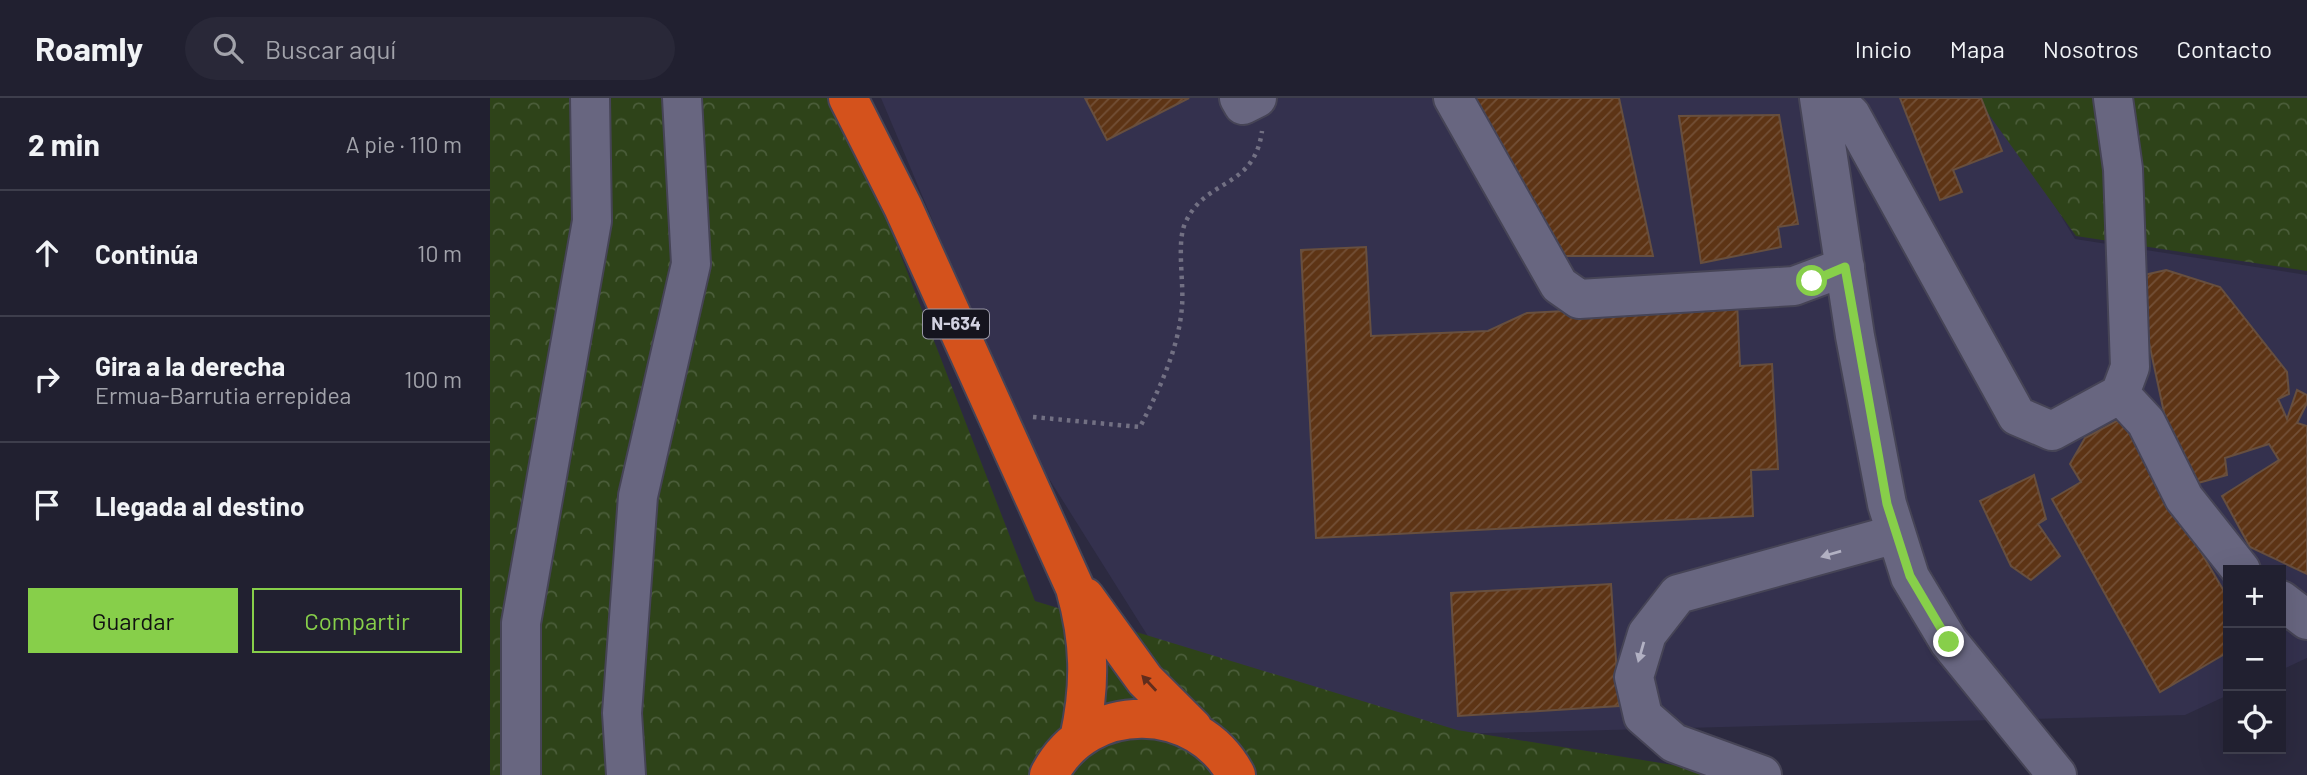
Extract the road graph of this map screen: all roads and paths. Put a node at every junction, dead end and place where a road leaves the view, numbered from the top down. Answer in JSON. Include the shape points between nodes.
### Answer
{"nodes":[{"id":1,"x":590,"y":98,"type":"edge"},
{"id":2,"x":682,"y":98,"type":"edge"},
{"id":3,"x":848,"y":98,"type":"edge"},
{"id":4,"x":1453,"y":98,"type":"edge"},
{"id":5,"x":1819,"y":98,"type":"edge"},
{"id":6,"x":1834,"y":98,"type":"edge"},
{"id":7,"x":2113,"y":98,"type":"edge"},
{"id":8,"x":1248,"y":99,"type":"edge"},
{"id":9,"x":1845,"y":267,"type":"junction"},
{"id":10,"x":2120,"y":394,"type":"junction"},
{"id":11,"x":995,"y":413,"type":"junction"},
{"id":12,"x":1896,"y":534,"type":"junction"},
{"id":13,"x":1059,"y":553,"type":"junction"},
{"id":14,"x":2237,"y":565,"type":"edge"},
{"id":15,"x":2286,"y":604,"type":"edge"},
{"id":16,"x":2307,"y":620,"type":"edge"},
{"id":17,"x":1197,"y":732,"type":"junction"},
{"id":18,"x":1079,"y":739,"type":"junction"},
{"id":19,"x":521,"y":775,"type":"edge"},
{"id":20,"x":626,"y":775,"type":"edge"},
{"id":21,"x":1049,"y":775,"type":"edge"},
{"id":22,"x":1236,"y":775,"type":"edge"},
{"id":23,"x":1762,"y":775,"type":"edge"},
{"id":24,"x":2056,"y":775,"type":"edge"}],
"edges":[{"from":1,"to":19,"type":"street","via":[[592,221],[521,623]]},
{"from":2,"to":20,"type":"street","via":[[691,264],[638,496],[622,713]]},
{"from":3,"to":11,"type":"highway","number":"N-634","via":[[903,207]]},
{"from":4,"to":9,"type":"street","via":[[1559,285],[1579,299],[1794,286]]},
{"from":5,"to":9,"type":"street"},
{"from":6,"to":10,"type":"street","via":[[1851,115],[2017,416],[2052,431]]},
{"from":7,"to":10,"type":"street","via":[[2123,169],[2130,367]]},
{"from":8,"to":11,"type":"path","via":[[1262,129],[1259,151],[1244,171],[1197,201],[1183,228],[1177,341],[1140,427]]},
{"from":9,"to":12,"type":"street"},
{"from":10,"to":14,"type":"street","via":[[2146,422],[2184,498]]},
{"from":11,"to":13,"type":"highway","number":"N-634"},
{"from":12,"to":23,"type":"street","one_way":true,"via":[[1678,594],[1647,634],[1634,677],[1643,716],[1674,743]]},
{"from":12,"to":24,"type":"street","via":[[1910,576],[1949,642]]},
{"from":17,"to":13,"type":"highway","one_way":true,"via":[[1145,680],[1098,619]]},
{"from":13,"to":18,"type":"highway","via":[[1075,588],[1090,663]]},
{"from":15,"to":16,"type":"street"},
{"from":17,"to":18,"type":"highway","via":[[1149,717],[1100,726]]},
{"from":17,"to":22,"type":"highway","via":[[1215,746]]},
{"from":18,"to":21,"type":"highway"}]}
